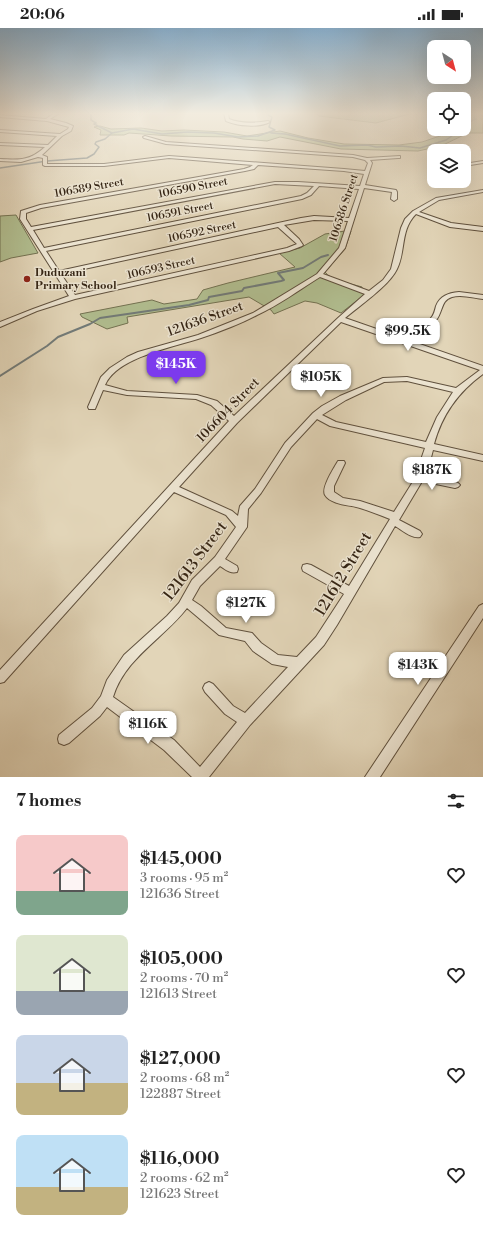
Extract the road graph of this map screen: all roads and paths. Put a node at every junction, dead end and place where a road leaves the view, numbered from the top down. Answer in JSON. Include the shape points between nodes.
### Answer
{"nodes":[{"id":1,"x":46,"y":148,"type":"edge"},
{"id":2,"x":177,"y":148,"type":"joint"},
{"id":3,"x":38,"y":156,"type":"junction"},
{"id":4,"x":169,"y":157,"type":"junction"},
{"id":5,"x":398,"y":157,"type":"dead end"},
{"id":6,"x":367,"y":159,"type":"junction"},
{"id":7,"x":0,"y":160,"type":"edge"},
{"id":8,"x":483,"y":162,"type":"edge"},
{"id":9,"x":471,"y":163,"type":"edge"},
{"id":10,"x":256,"y":164,"type":"junction"},
{"id":11,"x":366,"y":173,"type":"junction"},
{"id":12,"x":317,"y":185,"type":"junction"},
{"id":13,"x":361,"y":187,"type":"junction"},
{"id":14,"x":483,"y":191,"type":"edge"},
{"id":15,"x":394,"y":199,"type":"dead end"},
{"id":16,"x":415,"y":212,"type":"junction"},
{"id":17,"x":351,"y":220,"type":"junction"},
{"id":18,"x":280,"y":225,"type":"junction"},
{"id":19,"x":30,"y":229,"type":"junction"},
{"id":20,"x":483,"y":229,"type":"edge"},
{"id":21,"x":42,"y":250,"type":"junction"},
{"id":22,"x":57,"y":273,"type":"junction"},
{"id":23,"x":319,"y":275,"type":"junction"},
{"id":24,"x":370,"y":294,"type":"junction"},
{"id":25,"x":73,"y":298,"type":"junction"},
{"id":26,"x":483,"y":298,"type":"edge"},
{"id":27,"x":340,"y":319,"type":"junction"},
{"id":28,"x":0,"y":325,"type":"edge"},
{"id":29,"x":418,"y":327,"type":"dead end"},
{"id":30,"x":483,"y":368,"type":"edge"},
{"id":31,"x":483,"y":371,"type":"edge"},
{"id":32,"x":102,"y":387,"type":"junction"},
{"id":33,"x":457,"y":392,"type":"junction"},
{"id":34,"x":92,"y":406,"type":"dead end"},
{"id":35,"x":316,"y":415,"type":"junction"},
{"id":36,"x":234,"y":421,"type":"junction"},
{"id":37,"x":429,"y":447,"type":"junction"},
{"id":38,"x":483,"y":458,"type":"edge"},
{"id":39,"x":341,"y":463,"type":"dead end"},
{"id":40,"x":424,"y":471,"type":"junction"},
{"id":41,"x":455,"y":485,"type":"dead end"},
{"id":42,"x":173,"y":488,"type":"junction"},
{"id":43,"x":243,"y":508,"type":"junction"},
{"id":44,"x":229,"y":513,"type":"junction"},
{"id":45,"x":395,"y":519,"type":"junction"},
{"id":46,"x":242,"y":527,"type":"junction"},
{"id":47,"x":417,"y":534,"type":"dead end"},
{"id":48,"x":219,"y":560,"type":"junction"},
{"id":49,"x":307,"y":568,"type":"dead end"},
{"id":50,"x":233,"y":569,"type":"dead end"},
{"id":51,"x":350,"y":592,"type":"junction"},
{"id":52,"x":185,"y":601,"type":"junction"},
{"id":53,"x":483,"y":609,"type":"edge"},
{"id":54,"x":301,"y":663,"type":"junction"},
{"id":55,"x":0,"y":678,"type":"edge"},
{"id":56,"x":209,"y":688,"type":"dead end"},
{"id":57,"x":106,"y":699,"type":"junction"},
{"id":58,"x":246,"y":720,"type":"junction"},
{"id":59,"x":64,"y":738,"type":"dead end"},
{"id":60,"x":201,"y":777,"type":"edge"},
{"id":61,"x":372,"y":777,"type":"edge"}],
"edges":[{"from":1,"to":3,"type":"street"},
{"from":2,"to":4,"type":"street"},
{"from":2,"to":6,"type":"street","via":[[353,156]]},
{"from":3,"to":4,"type":"street","name":"106586 Street","via":[[45,157],[47,165],[104,165]]},
{"from":3,"to":7,"type":"street","via":[[15,161]]},
{"from":4,"to":10,"type":"street","name":"106586 Street"},
{"from":5,"to":6,"type":"street"},
{"from":6,"to":11,"type":"street","via":[[370,163]]},
{"from":8,"to":9,"type":"street"},
{"from":10,"to":11,"type":"street","name":"106586 Street"},
{"from":10,"to":19,"type":"street","name":"106589 Street","via":[[252,168],[238,171],[31,208],[22,215]]},
{"from":11,"to":13,"type":"street","name":"106586 Street"},
{"from":12,"to":13,"type":"street","name":"106590 Street"},
{"from":12,"to":19,"type":"street","name":"106590 Street","via":[[288,182],[261,184]]},
{"from":12,"to":21,"type":"street","name":"106591 Street","via":[[309,194],[302,197]]},
{"from":13,"to":15,"type":"street","name":"106590 Street","via":[[394,191]]},
{"from":13,"to":17,"type":"street","name":"106586 Street"},
{"from":14,"to":16,"type":"street","name":"106604 Street","via":[[438,200]]},
{"from":16,"to":20,"type":"street","via":[[450,225]]},
{"from":16,"to":24,"type":"street","name":"106604 Street","via":[[407,220],[404,228],[394,269]]},
{"from":17,"to":18,"type":"street","name":"106592 Street","via":[[314,218]]},
{"from":17,"to":23,"type":"street","name":"106586 Street","via":[[342,248]]},
{"from":18,"to":22,"type":"street","name":"106592 Street"},
{"from":18,"to":25,"type":"street","name":"106593 Street","via":[[300,245]]},
{"from":19,"to":21,"type":"street","name":"106589 Street"},
{"from":21,"to":22,"type":"street","name":"106589 Street"},
{"from":22,"to":25,"type":"street","name":"106589 Street"},
{"from":23,"to":24,"type":"street"},
{"from":23,"to":32,"type":"street","name":"121636 Street","via":[[255,314],[200,336],[130,359],[108,375]]},
{"from":24,"to":27,"type":"street","name":"106604 Street"},
{"from":25,"to":28,"type":"street","name":"106593 Street"},
{"from":26,"to":29,"type":"street","via":[[457,294],[446,297],[433,321],[429,325]]},
{"from":27,"to":30,"type":"street"},
{"from":27,"to":36,"type":"street","name":"106604 Street"},
{"from":31,"to":33,"type":"street","name":"121612 Street"},
{"from":32,"to":34,"type":"street","name":"121636 Street"},
{"from":32,"to":36,"type":"street","via":[[127,393],[207,399],[214,402]]},
{"from":33,"to":35,"type":"street","via":[[407,379],[383,380],[325,408]]},
{"from":33,"to":37,"type":"street","name":"121612 Street","via":[[440,419]]},
{"from":35,"to":37,"type":"street","via":[[333,424]]},
{"from":35,"to":43,"type":"street","via":[[288,445],[258,491]]},
{"from":36,"to":42,"type":"street","name":"106604 Street"},
{"from":37,"to":38,"type":"street"},
{"from":37,"to":40,"type":"street","name":"121612 Street"},
{"from":39,"to":45,"type":"street","via":[[329,486],[329,494]]},
{"from":40,"to":41,"type":"street","via":[[431,480]]},
{"from":40,"to":45,"type":"street","name":"121612 Street"},
{"from":42,"to":44,"type":"street"},
{"from":42,"to":55,"type":"street","name":"106604 Street"},
{"from":43,"to":44,"type":"street"},
{"from":43,"to":46,"type":"street","name":"121613 Street"},
{"from":44,"to":46,"type":"street"},
{"from":45,"to":47,"type":"street"},
{"from":45,"to":51,"type":"street","name":"121612 Street"},
{"from":46,"to":48,"type":"street","name":"121613 Street"},
{"from":48,"to":50,"type":"street"},
{"from":48,"to":52,"type":"street","name":"121613 Street","via":[[196,583]]},
{"from":49,"to":51,"type":"street"},
{"from":51,"to":54,"type":"street","name":"121612 Street","via":[[320,641]]},
{"from":52,"to":54,"type":"street","via":[[198,609],[223,632],[248,637],[276,660]]},
{"from":52,"to":57,"type":"street","name":"121613 Street","via":[[160,631],[128,659],[111,684]]},
{"from":53,"to":61,"type":"street"},
{"from":54,"to":58,"type":"street","name":"121612 Street"},
{"from":56,"to":58,"type":"street","via":[[229,710]]},
{"from":57,"to":59,"type":"street","name":"121613 Street","via":[[96,712]]},
{"from":57,"to":60,"type":"street","via":[[169,744]]},
{"from":58,"to":60,"type":"street","name":"121612 Street"}]}
